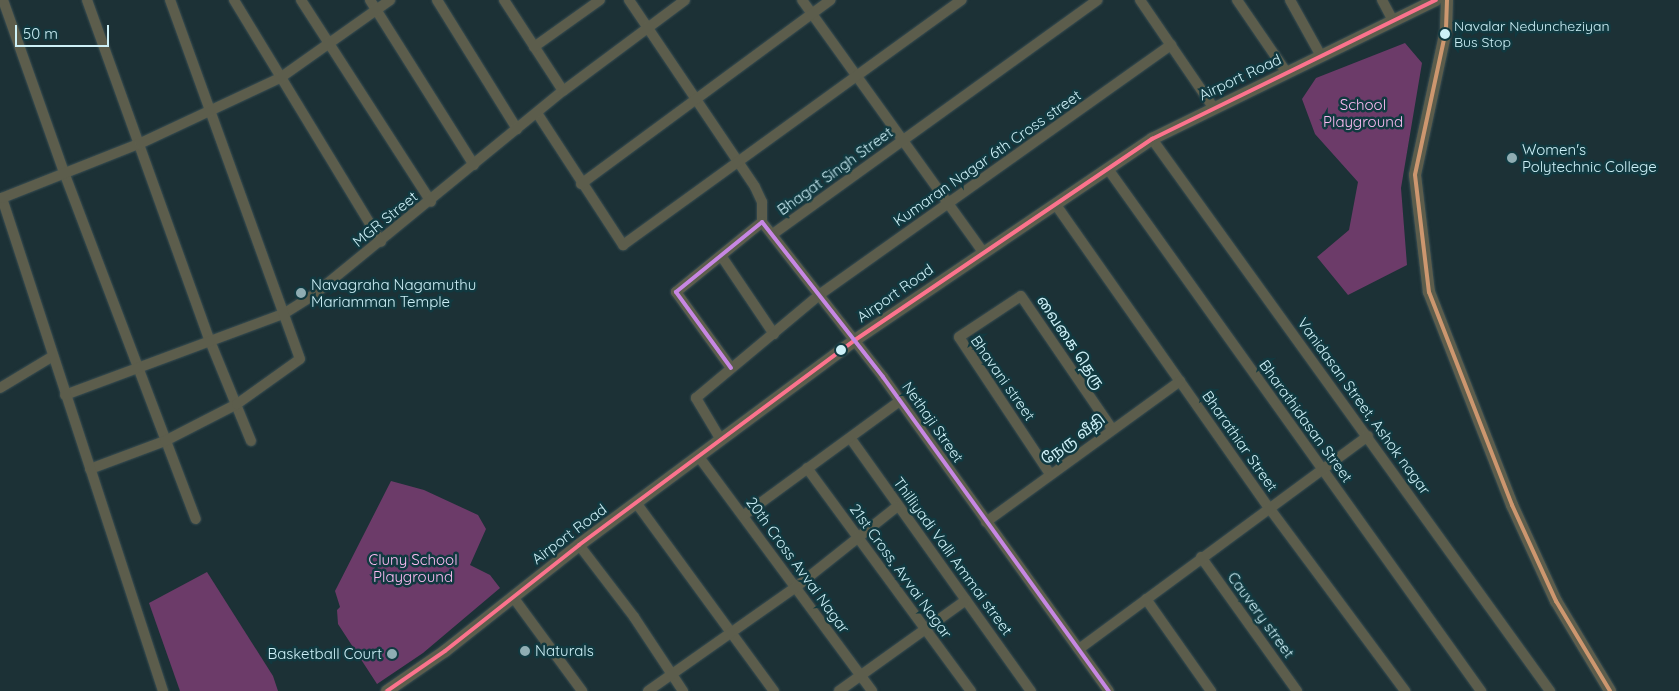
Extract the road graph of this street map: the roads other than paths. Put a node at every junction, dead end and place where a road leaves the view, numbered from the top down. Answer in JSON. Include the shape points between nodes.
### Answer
{"nodes":[{"id":1,"x":3,"y":0,"type":"edge"},
{"id":2,"x":87,"y":0,"type":"edge"},
{"id":3,"x":170,"y":0,"type":"edge"},
{"id":4,"x":234,"y":0,"type":"edge"},
{"id":5,"x":301,"y":0,"type":"edge"},
{"id":6,"x":390,"y":0,"type":"edge"},
{"id":7,"x":437,"y":0,"type":"edge"},
{"id":8,"x":504,"y":0,"type":"edge"},
{"id":9,"x":600,"y":0,"type":"edge"},
{"id":10,"x":629,"y":0,"type":"edge"},
{"id":11,"x":685,"y":0,"type":"edge"},
{"id":12,"x":802,"y":0,"type":"edge"},
{"id":13,"x":831,"y":0,"type":"edge"},
{"id":14,"x":962,"y":0,"type":"edge"},
{"id":15,"x":1098,"y":0,"type":"edge"},
{"id":16,"x":1140,"y":0,"type":"edge"},
{"id":17,"x":1236,"y":0,"type":"edge"},
{"id":18,"x":1290,"y":0,"type":"edge"},
{"id":19,"x":1382,"y":0,"type":"edge"},
{"id":20,"x":1447,"y":0,"type":"edge"},
{"id":21,"x":1432,"y":1,"type":"edge"},
{"id":22,"x":373,"y":4,"type":"edge"},
{"id":23,"x":812,"y":14,"type":"junction"},
{"id":24,"x":1393,"y":21,"type":"junction"},
{"id":25,"x":648,"y":29,"type":"junction"},
{"id":26,"x":326,"y":42,"type":"junction"},
{"id":27,"x":1171,"y":45,"type":"junction"},
{"id":28,"x":534,"y":47,"type":"junction"},
{"id":29,"x":1321,"y":56,"type":"junction"},
{"id":30,"x":1287,"y":73,"type":"junction"},
{"id":31,"x":855,"y":74,"type":"junction"},
{"id":32,"x":280,"y":78,"type":"junction"},
{"id":33,"x":562,"y":91,"type":"junction"},
{"id":34,"x":697,"y":100,"type":"junction"},
{"id":35,"x":1213,"y":107,"type":"junction"},
{"id":36,"x":209,"y":111,"type":"junction"},
{"id":37,"x":537,"y":113,"type":"junction"},
{"id":38,"x":517,"y":129,"type":"junction"},
{"id":39,"x":1152,"y":139,"type":"junction"},
{"id":40,"x":903,"y":140,"type":"junction"},
{"id":41,"x":141,"y":143,"type":"junction"},
{"id":42,"x":738,"y":160,"type":"junction"},
{"id":43,"x":474,"y":165,"type":"junction"},
{"id":44,"x":1108,"y":169,"type":"junction"},
{"id":45,"x":64,"y":175,"type":"junction"},
{"id":46,"x":581,"y":184,"type":"junction"},
{"id":47,"x":1,"y":196,"type":"edge"},
{"id":48,"x":430,"y":202,"type":"junction"},
{"id":49,"x":948,"y":203,"type":"junction"},
{"id":50,"x":1056,"y":205,"type":"junction"},
{"id":51,"x":762,"y":222,"type":"junction"},
{"id":52,"x":773,"y":234,"type":"junction"},
{"id":53,"x":381,"y":242,"type":"junction"},
{"id":54,"x":983,"y":252,"type":"junction"},
{"id":55,"x":722,"y":257,"type":"junction"},
{"id":56,"x":819,"y":295,"type":"junction"},
{"id":57,"x":1021,"y":296,"type":"joint"},
{"id":58,"x":285,"y":313,"type":"junction"},
{"id":59,"x":774,"y":334,"type":"junction"},
{"id":60,"x":855,"y":340,"type":"junction"},
{"id":61,"x":210,"y":341,"type":"junction"},
{"id":62,"x":53,"y":356,"type":"junction"},
{"id":63,"x":137,"y":368,"type":"junction"},
{"id":64,"x":731,"y":368,"type":"junction"},
{"id":65,"x":1180,"y":381,"type":"junction"},
{"id":66,"x":2,"y":384,"type":"edge"},
{"id":67,"x":65,"y":395,"type":"junction"},
{"id":68,"x":900,"y":401,"type":"junction"},
{"id":69,"x":237,"y":404,"type":"junction"},
{"id":70,"x":1112,"y":429,"type":"junction"},
{"id":71,"x":1368,"y":436,"type":"junction"},
{"id":72,"x":851,"y":439,"type":"junction"},
{"id":73,"x":721,"y":440,"type":"junction"},
{"id":74,"x":166,"y":441,"type":"junction"},
{"id":75,"x":251,"y":441,"type":"dead end"},
{"id":76,"x":699,"y":457,"type":"junction"},
{"id":77,"x":90,"y":468,"type":"junction"},
{"id":78,"x":807,"y":468,"type":"junction"},
{"id":79,"x":1323,"y":469,"type":"junction"},
{"id":80,"x":1050,"y":474,"type":"junction"},
{"id":81,"x":637,"y":504,"type":"junction"},
{"id":82,"x":898,"y":506,"type":"junction"},
{"id":83,"x":1270,"y":508,"type":"junction"},
{"id":84,"x":744,"y":515,"type":"junction"},
{"id":85,"x":196,"y":519,"type":"dead end"},
{"id":86,"x":986,"y":522,"type":"junction"},
{"id":87,"x":858,"y":538,"type":"junction"},
{"id":88,"x":580,"y":545,"type":"junction"},
{"id":89,"x":1201,"y":557,"type":"junction"},
{"id":90,"x":796,"y":587,"type":"junction"},
{"id":91,"x":513,"y":597,"type":"junction"},
{"id":92,"x":1146,"y":599,"type":"junction"},
{"id":93,"x":966,"y":600,"type":"junction"},
{"id":94,"x":926,"y":629,"type":"junction"},
{"id":95,"x":730,"y":634,"type":"junction"},
{"id":96,"x":1079,"y":648,"type":"junction"},
{"id":97,"x":671,"y":675,"type":"junction"},
{"id":98,"x":860,"y":675,"type":"junction"},
{"id":99,"x":391,"y":690,"type":"edge"},
{"id":100,"x":163,"y":691,"type":"edge"},
{"id":101,"x":582,"y":691,"type":"edge"},
{"id":102,"x":648,"y":691,"type":"edge"},
{"id":103,"x":683,"y":691,"type":"edge"},
{"id":104,"x":774,"y":691,"type":"edge"},
{"id":105,"x":839,"y":691,"type":"edge"},
{"id":106,"x":872,"y":691,"type":"edge"},
{"id":107,"x":971,"y":691,"type":"edge"},
{"id":108,"x":1031,"y":691,"type":"edge"},
{"id":109,"x":1109,"y":691,"type":"edge"},
{"id":110,"x":1212,"y":691,"type":"edge"},
{"id":111,"x":1297,"y":691,"type":"edge"},
{"id":112,"x":1405,"y":691,"type":"edge"},
{"id":113,"x":1482,"y":691,"type":"edge"},
{"id":114,"x":1550,"y":691,"type":"edge"},
{"id":115,"x":1610,"y":691,"type":"edge"}],
"edges":[{"from":1,"to":45,"type":"street"},
{"from":2,"to":41,"type":"street"},
{"from":3,"to":36,"type":"street"},
{"from":4,"to":32,"type":"street"},
{"from":5,"to":26,"type":"street"},
{"from":6,"to":22,"type":"street"},
{"from":7,"to":38,"type":"street"},
{"from":8,"to":28,"type":"street"},
{"from":9,"to":28,"type":"street"},
{"from":10,"to":25,"type":"street"},
{"from":11,"to":25,"type":"street","name":"MGR Street"},
{"from":12,"to":23,"type":"street"},
{"from":13,"to":23,"type":"street"},
{"from":14,"to":31,"type":"street"},
{"from":15,"to":40,"type":"street","name":"Bhagat Singh Street"},
{"from":16,"to":27,"type":"street"},
{"from":17,"to":30,"type":"street"},
{"from":18,"to":29,"type":"street"},
{"from":19,"to":24,"type":"street"},
{"from":20,"to":115,"type":"street","via":[[1446,30],[1415,175],[1429,292],[1512,505],[1548,584]]},
{"from":21,"to":24,"type":"street","name":"Airport Road"},
{"from":22,"to":26,"type":"street"},
{"from":22,"to":43,"type":"street"},
{"from":23,"to":31,"type":"street"},
{"from":23,"to":34,"type":"street"},
{"from":24,"to":29,"type":"street","name":"Airport Road"},
{"from":25,"to":33,"type":"street","name":"MGR Street"},
{"from":25,"to":34,"type":"street"},
{"from":26,"to":32,"type":"street"},
{"from":26,"to":48,"type":"street"},
{"from":27,"to":35,"type":"street"},
{"from":27,"to":49,"type":"street","name":"Kumaran Nagar 6th Cross street"},
{"from":28,"to":33,"type":"street"},
{"from":29,"to":30,"type":"street","name":"Airport Road"},
{"from":30,"to":35,"type":"street","name":"Airport Road"},
{"from":31,"to":40,"type":"street"},
{"from":31,"to":42,"type":"street"},
{"from":32,"to":36,"type":"street"},
{"from":32,"to":53,"type":"street"},
{"from":33,"to":37,"type":"street","name":"MGR Street"},
{"from":34,"to":42,"type":"street"},
{"from":34,"to":46,"type":"street"},
{"from":35,"to":39,"type":"street","name":"Airport Road"},
{"from":36,"to":41,"type":"street"},
{"from":36,"to":58,"type":"street"},
{"from":37,"to":38,"type":"street","name":"MGR Street"},
{"from":37,"to":46,"type":"street"},
{"from":38,"to":43,"type":"street","name":"MGR Street"},
{"from":39,"to":44,"type":"street","name":"Airport Road"},
{"from":39,"to":71,"type":"street","name":"Vanidasan Street, Ashok nagar"},
{"from":40,"to":49,"type":"street"},
{"from":40,"to":52,"type":"street","name":"Bhagat Singh Street"},
{"from":41,"to":45,"type":"street"},
{"from":41,"to":61,"type":"street"},
{"from":42,"to":46,"type":"street","via":[[622,245]]},
{"from":42,"to":51,"type":"street","via":[[762,202]]},
{"from":43,"to":48,"type":"street","name":"MGR Street"},
{"from":44,"to":50,"type":"street","name":"Airport Road"},
{"from":44,"to":79,"type":"street","name":"Bharathidasan Street"},
{"from":45,"to":47,"type":"street"},
{"from":45,"to":63,"type":"street"},
{"from":47,"to":62,"type":"street"},
{"from":48,"to":53,"type":"street","name":"MGR Street"},
{"from":49,"to":54,"type":"street"},
{"from":49,"to":56,"type":"street","name":"Kumaran Nagar 6th Cross street"},
{"from":50,"to":54,"type":"street","name":"Airport Road"},
{"from":50,"to":65,"type":"street","name":"Bharathiar Street"},
{"from":51,"to":52,"type":"street"},
{"from":51,"to":55,"type":"street"},
{"from":52,"to":56,"type":"street","name":"Bhagat Singh Street"},
{"from":53,"to":58,"type":"street","name":"MGR Street"},
{"from":54,"to":60,"type":"street","name":"Airport Road"},
{"from":55,"to":59,"type":"street"},
{"from":55,"to":64,"type":"street","via":[[676,292]]},
{"from":56,"to":59,"type":"street"},
{"from":56,"to":60,"type":"street","name":"Bhagat Singh Street"},
{"from":57,"to":70,"type":"street","name":"வைகை தெரு"},
{"from":57,"to":80,"type":"street","name":"Bhavani street","via":[[958,339]]},
{"from":58,"to":61,"type":"street","name":"MGR Street"},
{"from":58,"to":69,"type":"street","via":[[300,359]]},
{"from":59,"to":64,"type":"street"},
{"from":60,"to":68,"type":"street","name":"Nethaji Street"},
{"from":60,"to":73,"type":"street","name":"Airport Road"},
{"from":61,"to":63,"type":"street","name":"MGR Street"},
{"from":61,"to":69,"type":"street"},
{"from":62,"to":66,"type":"street"},
{"from":62,"to":67,"type":"street"},
{"from":63,"to":67,"type":"street","name":"MGR Street"},
{"from":63,"to":74,"type":"street"},
{"from":64,"to":73,"type":"street","via":[[696,398]]},
{"from":65,"to":70,"type":"street","name":"நேரு வீதி"},
{"from":65,"to":83,"type":"street","name":"Bharathiar Street"},
{"from":67,"to":77,"type":"street"},
{"from":68,"to":72,"type":"street"},
{"from":68,"to":86,"type":"street","name":"Nethaji Street"},
{"from":69,"to":74,"type":"street"},
{"from":69,"to":75,"type":"street"},
{"from":70,"to":80,"type":"street","name":"நேரு வீதி"},
{"from":71,"to":79,"type":"street"},
{"from":71,"to":114,"type":"street","name":"Vanidasan Street, Ashok nagar"},
{"from":72,"to":78,"type":"street"},
{"from":72,"to":82,"type":"street","name":"Thilliyadi Valli Ammai street"},
{"from":73,"to":76,"type":"street","name":"Airport Road"},
{"from":74,"to":77,"type":"street"},
{"from":74,"to":85,"type":"street"},
{"from":76,"to":81,"type":"street","name":"Airport Road"},
{"from":76,"to":84,"type":"street","name":"20th Cross Avvai Nagar"},
{"from":77,"to":100,"type":"street"},
{"from":78,"to":84,"type":"street"},
{"from":78,"to":87,"type":"street","name":"21st Cross, Avvai Nagar"},
{"from":79,"to":83,"type":"street"},
{"from":79,"to":113,"type":"street","name":"Bharathidasan Street"},
{"from":80,"to":86,"type":"street","name":"நேரு வீதி"},
{"from":81,"to":88,"type":"street","name":"Airport Road"},
{"from":81,"to":95,"type":"street"},
{"from":82,"to":87,"type":"street"},
{"from":82,"to":93,"type":"street","name":"Thilliyadi Valli Ammai street"},
{"from":83,"to":89,"type":"street"},
{"from":83,"to":112,"type":"street","name":"Bharathiar Street"},
{"from":84,"to":90,"type":"street","name":"20th Cross Avvai Nagar"},
{"from":86,"to":96,"type":"street","name":"Nethaji Street"},
{"from":87,"to":90,"type":"street"},
{"from":87,"to":94,"type":"street","name":"21st Cross, Avvai Nagar"},
{"from":88,"to":91,"type":"street","name":"Airport Road"},
{"from":88,"to":97,"type":"street","via":[[634,617]]},
{"from":89,"to":92,"type":"street"},
{"from":89,"to":111,"type":"street","name":"Cauvery street"},
{"from":90,"to":95,"type":"street"},
{"from":90,"to":98,"type":"street","name":"20th Cross Avvai Nagar"},
{"from":91,"to":99,"type":"street","name":"Airport Road"},
{"from":91,"to":101,"type":"street"},
{"from":92,"to":96,"type":"street"},
{"from":92,"to":110,"type":"street"},
{"from":93,"to":94,"type":"street"},
{"from":93,"to":108,"type":"street","name":"Thilliyadi Valli Ammai street"},
{"from":94,"to":98,"type":"street"},
{"from":94,"to":107,"type":"street","name":"21st Cross, Avvai Nagar"},
{"from":95,"to":97,"type":"street"},
{"from":95,"to":104,"type":"street"},
{"from":96,"to":109,"type":"street","name":"Nethaji Street"},
{"from":97,"to":102,"type":"street"},
{"from":97,"to":103,"type":"street"},
{"from":98,"to":105,"type":"street"},
{"from":98,"to":106,"type":"street","name":"20th Cross Avvai Nagar"}]}
